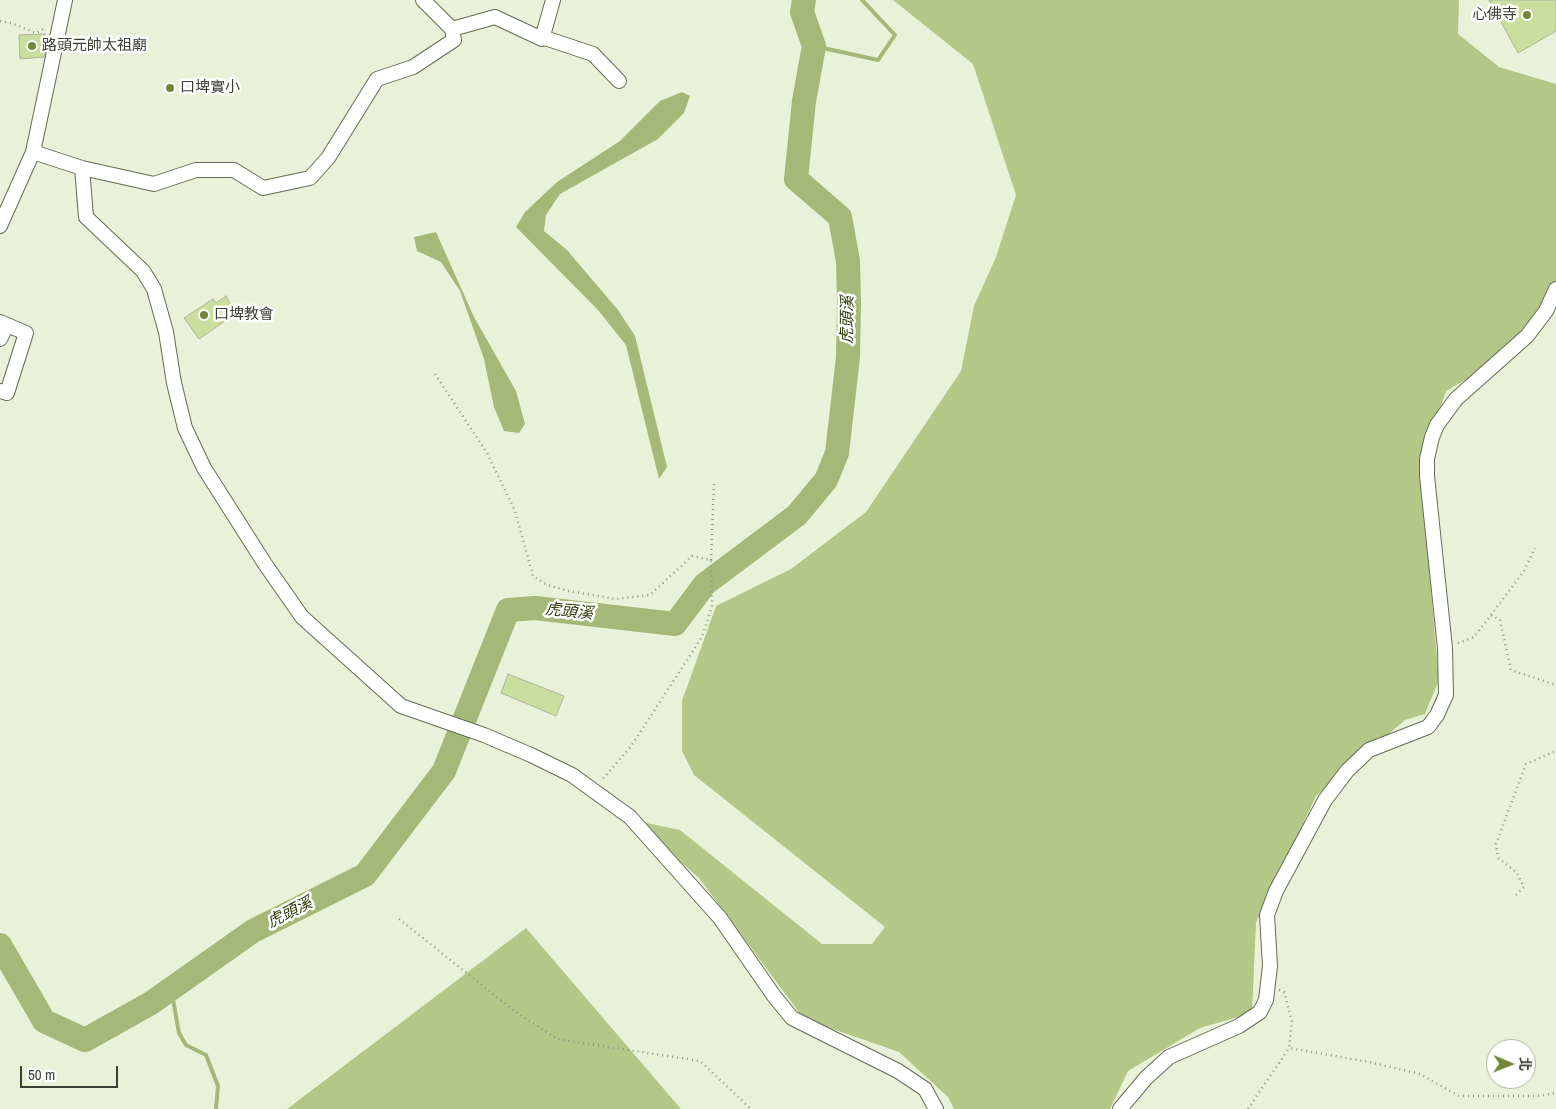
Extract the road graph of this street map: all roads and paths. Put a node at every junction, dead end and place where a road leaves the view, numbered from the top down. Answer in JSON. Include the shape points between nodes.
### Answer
{"nodes":[{"id":1,"x":65,"y":0,"type":"edge"},
{"id":2,"x":423,"y":0,"type":"edge"},
{"id":3,"x":553,"y":0,"type":"edge"},
{"id":4,"x":0,"y":21,"type":"edge"},
{"id":5,"x":59,"y":28,"type":"junction"},
{"id":6,"x":452,"y":29,"type":"junction"},
{"id":7,"x":542,"y":37,"type":"junction"},
{"id":8,"x":619,"y":81,"type":"dead end"},
{"id":9,"x":33,"y":152,"type":"junction"},
{"id":10,"x":82,"y":168,"type":"junction"},
{"id":11,"x":0,"y":226,"type":"edge"},
{"id":12,"x":1556,"y":289,"type":"edge"},
{"id":13,"x":4,"y":323,"type":"edge"},
{"id":14,"x":0,"y":339,"type":"edge"},
{"id":15,"x":434,"y":374,"type":"dead end"},
{"id":16,"x":0,"y":391,"type":"edge"},
{"id":17,"x":714,"y":484,"type":"dead end"},
{"id":18,"x":1535,"y":548,"type":"dead end"},
{"id":19,"x":710,"y":560,"type":"junction"},
{"id":20,"x":1491,"y":615,"type":"junction"},
{"id":21,"x":1445,"y":648,"type":"junction"},
{"id":22,"x":1556,"y":685,"type":"edge"},
{"id":23,"x":1556,"y":751,"type":"edge"},
{"id":24,"x":593,"y":791,"type":"junction"},
{"id":25,"x":1516,"y":895,"type":"dead end"},
{"id":26,"x":399,"y":919,"type":"dead end"},
{"id":27,"x":1269,"y":984,"type":"junction"},
{"id":28,"x":1289,"y":1048,"type":"junction"},
{"id":29,"x":1556,"y":1093,"type":"edge"},
{"id":30,"x":751,"y":1109,"type":"edge"},
{"id":31,"x":936,"y":1109,"type":"edge"},
{"id":32,"x":1120,"y":1109,"type":"edge"},
{"id":33,"x":1248,"y":1109,"type":"edge"}],
"edges":[{"from":1,"to":5,"type":"street"},
{"from":2,"to":6,"type":"street"},
{"from":3,"to":7,"type":"street"},
{"from":4,"to":5,"type":"path","via":[[36,33],[43,28]]},
{"from":5,"to":9,"type":"street"},
{"from":6,"to":7,"type":"street","via":[[494,18]]},
{"from":6,"to":10,"type":"street","via":[[454,40],[430,57],[413,67],[377,79],[328,158],[310,178],[263,188],[234,170],[196,170],[154,184]]},
{"from":7,"to":8,"type":"street","via":[[593,54]]},
{"from":9,"to":10,"type":"street"},
{"from":9,"to":11,"type":"street"},
{"from":10,"to":24,"type":"street","via":[[86,217],[143,271],[154,289],[185,428],[204,468],[302,617],[401,706],[484,736],[572,775]]},
{"from":12,"to":21,"type":"street","via":[[1546,311],[1527,336],[1456,399],[1437,424],[1432,437],[1427,476]]},
{"from":13,"to":14,"type":"street"},
{"from":13,"to":16,"type":"street","via":[[26,333],[7,393]]},
{"from":15,"to":19,"type":"path","via":[[487,453],[515,511],[533,576],[547,585],[568,591],[615,599],[650,595],[692,556]]},
{"from":17,"to":19,"type":"path"},
{"from":18,"to":20,"type":"path","via":[[1524,571]]},
{"from":19,"to":24,"type":"path","via":[[712,606],[702,636],[632,745]]},
{"from":20,"to":21,"type":"path","via":[[1474,637]]},
{"from":20,"to":22,"type":"path","via":[[1500,620],[1511,670]]},
{"from":21,"to":27,"type":"street","via":[[1446,695],[1428,727],[1369,750],[1347,771],[1325,800],[1294,857],[1267,915]]},
{"from":23,"to":25,"type":"path","via":[[1526,764],[1496,844],[1498,858],[1516,872],[1524,887]]},
{"from":24,"to":31,"type":"street","via":[[630,817],[714,911],[792,1018],[898,1071],[925,1089]]},
{"from":26,"to":30,"type":"path","via":[[513,1010],[557,1039],[700,1062]]},
{"from":27,"to":28,"type":"path","via":[[1284,992],[1292,1021]]},
{"from":27,"to":32,"type":"street","via":[[1260,1012],[1239,1026],[1169,1057]]},
{"from":28,"to":29,"type":"path","via":[[1420,1074],[1459,1096]]},
{"from":28,"to":33,"type":"path"}]}
